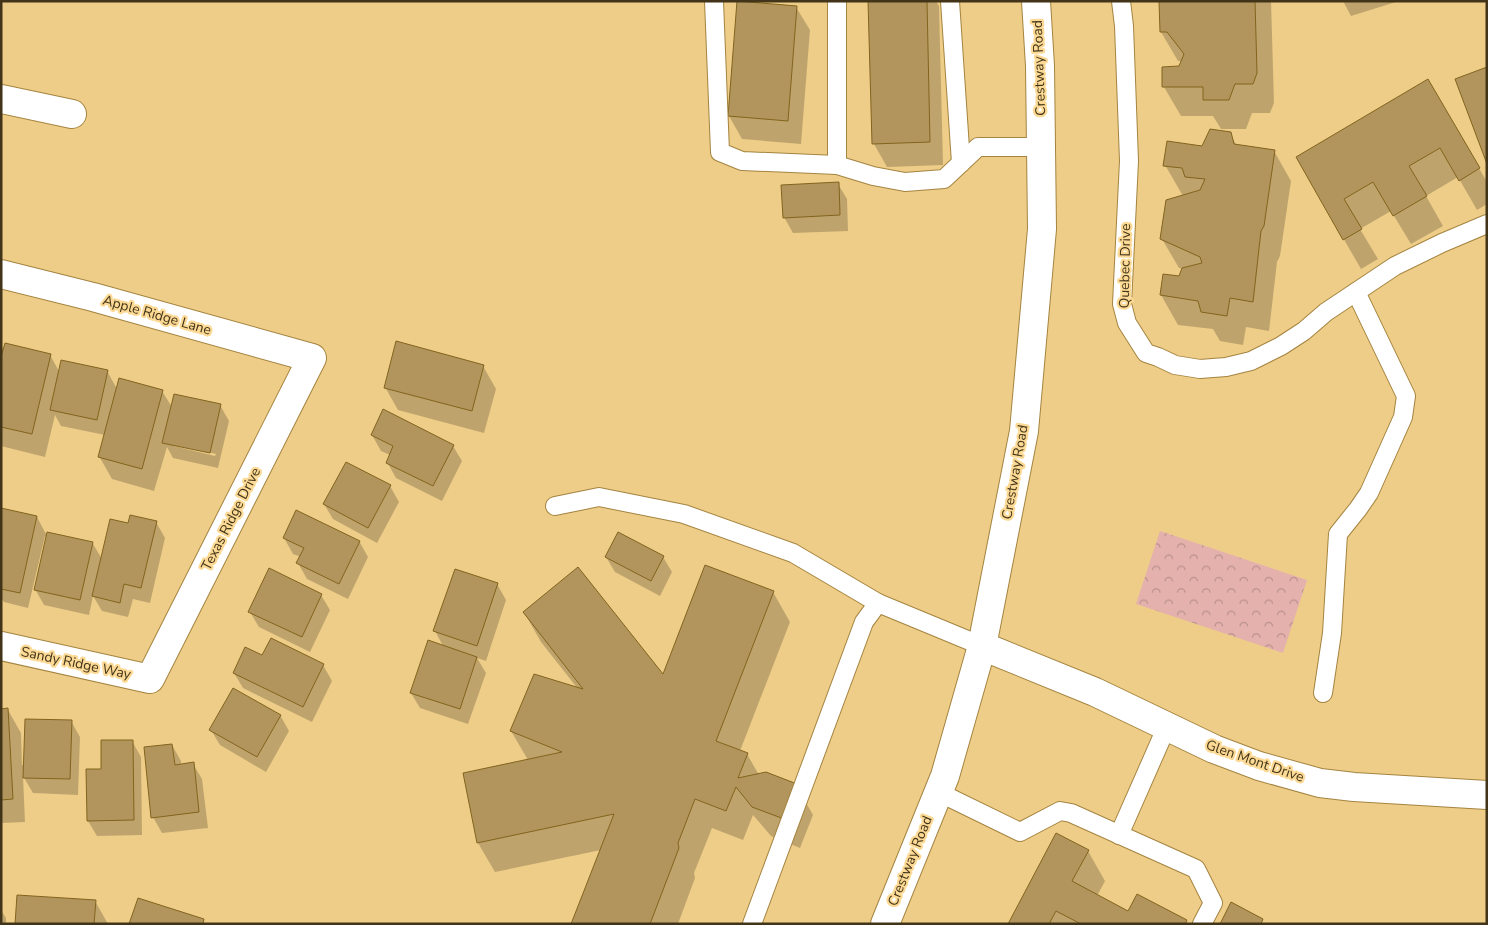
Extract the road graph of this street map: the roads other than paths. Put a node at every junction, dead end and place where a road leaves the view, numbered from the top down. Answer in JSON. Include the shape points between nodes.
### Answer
{"nodes":[{"id":1,"x":714,"y":1,"type":"edge"},
{"id":2,"x":838,"y":1,"type":"edge"},
{"id":3,"x":950,"y":1,"type":"edge"},
{"id":4,"x":1036,"y":1,"type":"edge"},
{"id":5,"x":1120,"y":1,"type":"edge"},
{"id":6,"x":1,"y":99,"type":"edge"},
{"id":7,"x":72,"y":114,"type":"dead end"},
{"id":8,"x":1041,"y":147,"type":"junction"},
{"id":9,"x":961,"y":163,"type":"junction"},
{"id":10,"x":837,"y":165,"type":"junction"},
{"id":11,"x":1487,"y":224,"type":"edge"},
{"id":12,"x":1,"y":274,"type":"edge"},
{"id":13,"x":1356,"y":292,"type":"junction"},
{"id":14,"x":312,"y":358,"type":"joint"},
{"id":15,"x":555,"y":506,"type":"dead end"},
{"id":16,"x":878,"y":602,"type":"junction"},
{"id":17,"x":1,"y":646,"type":"edge"},
{"id":18,"x":982,"y":646,"type":"junction"},
{"id":19,"x":150,"y":679,"type":"joint"},
{"id":20,"x":1323,"y":693,"type":"dead end"},
{"id":21,"x":1167,"y":726,"type":"junction"},
{"id":22,"x":938,"y":792,"type":"junction"},
{"id":23,"x":1487,"y":795,"type":"edge"},
{"id":24,"x":1119,"y":835,"type":"junction"},
{"id":25,"x":752,"y":924,"type":"edge"},
{"id":26,"x":885,"y":924,"type":"edge"},
{"id":27,"x":1202,"y":924,"type":"edge"}],
"edges":[{"from":1,"to":10,"type":"lane","via":[[720,152],[742,161]]},
{"from":2,"to":10,"type":"lane"},
{"from":3,"to":9,"type":"lane"},
{"from":4,"to":8,"type":"street","name":"Crestway Road"},
{"from":5,"to":13,"type":"lane","name":"Quebec Drive","via":[[1124,26],[1129,161],[1122,304],[1127,323],[1146,353],[1174,366],[1200,369],[1252,361],[1304,331]]},
{"from":6,"to":7,"type":"street"},
{"from":8,"to":9,"type":"lane","via":[[978,147]]},
{"from":8,"to":18,"type":"street","name":"Crestway Road","via":[[1042,229],[1024,431]]},
{"from":9,"to":10,"type":"lane","via":[[944,179],[904,182]]},
{"from":11,"to":13,"type":"lane","name":"Quebec Drive","via":[[1395,266]]},
{"from":12,"to":14,"type":"street","name":"Apple Ridge Lane"},
{"from":13,"to":20,"type":"lane","via":[[1406,396],[1403,417],[1369,493],[1338,534],[1332,633]]},
{"from":14,"to":19,"type":"street","name":"Texas Ridge Drive"},
{"from":15,"to":16,"type":"lane","via":[[599,497],[684,514],[793,553]]},
{"from":16,"to":18,"type":"lane"},
{"from":16,"to":25,"type":"lane","via":[[864,622]]},
{"from":17,"to":19,"type":"street","name":"Sandy Ridge Way"},
{"from":18,"to":21,"type":"street","name":"Glen Mont Drive","via":[[1095,692]]},
{"from":18,"to":22,"type":"street","name":"Crestway Road"},
{"from":21,"to":23,"type":"street","name":"Glen Mont Drive","via":[[1214,750],[1320,783]]},
{"from":21,"to":24,"type":"lane"},
{"from":22,"to":24,"type":"lane","via":[[1020,832],[1060,811]]},
{"from":22,"to":26,"type":"street","name":"Crestway Road"},
{"from":24,"to":27,"type":"lane","via":[[1196,869],[1213,903]]}]}
